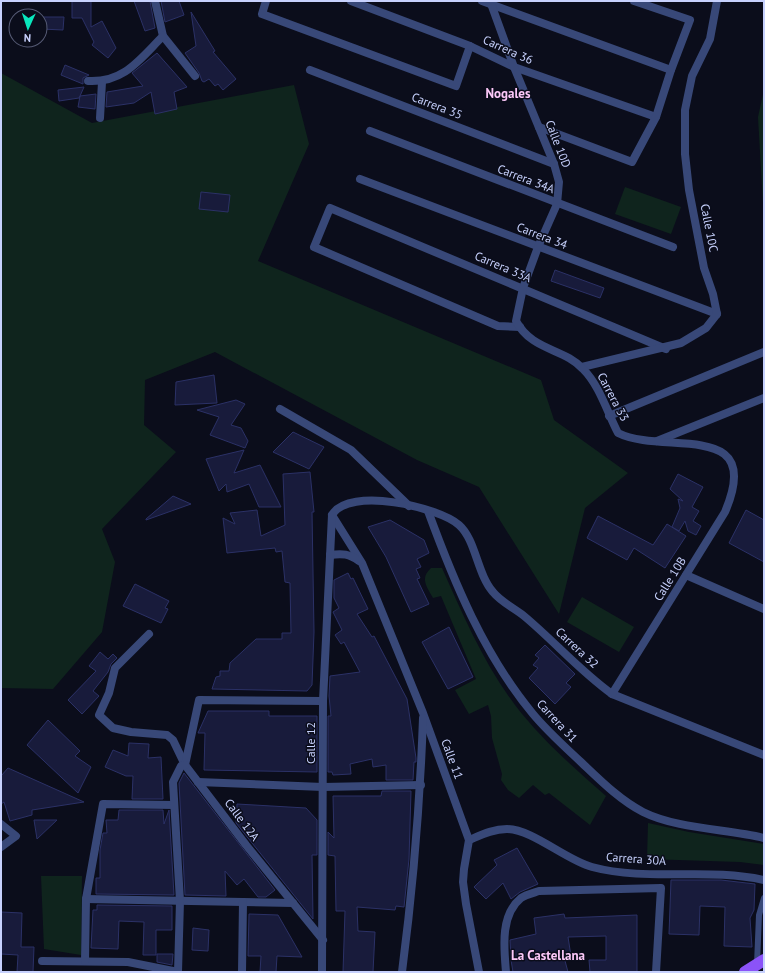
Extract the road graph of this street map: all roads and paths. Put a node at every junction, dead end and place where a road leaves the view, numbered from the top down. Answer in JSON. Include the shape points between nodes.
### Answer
{"nodes":[{"id":1,"x":155,"y":1,"type":"edge"},
{"id":2,"x":266,"y":1,"type":"edge"},
{"id":3,"x":351,"y":1,"type":"edge"},
{"id":4,"x":482,"y":1,"type":"edge"},
{"id":5,"x":634,"y":1,"type":"edge"},
{"id":6,"x":718,"y":1,"type":"edge"},
{"id":7,"x":490,"y":3,"type":"edge"},
{"id":8,"x":163,"y":36,"type":"junction"},
{"id":9,"x":470,"y":46,"type":"junction"},
{"id":10,"x":514,"y":67,"type":"junction"},
{"id":11,"x":310,"y":70,"type":"dead end"},
{"id":12,"x":671,"y":70,"type":"junction"},
{"id":13,"x":195,"y":76,"type":"dead end"},
{"id":14,"x":88,"y":81,"type":"dead end"},
{"id":15,"x":102,"y":82,"type":"junction"},
{"id":16,"x":100,"y":118,"type":"dead end"},
{"id":17,"x":656,"y":118,"type":"junction"},
{"id":18,"x":539,"y":127,"type":"junction"},
{"id":19,"x":370,"y":131,"type":"dead end"},
{"id":20,"x":554,"y":164,"type":"junction"},
{"id":21,"x":360,"y":179,"type":"dead end"},
{"id":22,"x":557,"y":204,"type":"junction"},
{"id":23,"x":538,"y":247,"type":"junction"},
{"id":24,"x":673,"y":247,"type":"dead end"},
{"id":25,"x":523,"y":288,"type":"junction"},
{"id":26,"x":716,"y":314,"type":"junction"},
{"id":27,"x":518,"y":324,"type":"junction"},
{"id":28,"x":666,"y":349,"type":"junction"},
{"id":29,"x":764,"y":352,"type":"edge"},
{"id":30,"x":582,"y":367,"type":"junction"},
{"id":31,"x":764,"y":398,"type":"edge"},
{"id":32,"x":280,"y":409,"type":"dead end"},
{"id":33,"x":609,"y":416,"type":"junction"},
{"id":34,"x":657,"y":441,"type":"junction"},
{"id":35,"x":735,"y":470,"type":"joint"},
{"id":36,"x":410,"y":506,"type":"junction"},
{"id":37,"x":428,"y":511,"type":"junction"},
{"id":38,"x":332,"y":515,"type":"junction"},
{"id":39,"x":330,"y":555,"type":"junction"},
{"id":40,"x":362,"y":562,"type":"junction"},
{"id":41,"x":686,"y":575,"type":"junction"},
{"id":42,"x":764,"y":609,"type":"edge"},
{"id":43,"x":149,"y":634,"type":"dead end"},
{"id":44,"x":612,"y":694,"type":"junction"},
{"id":45,"x":323,"y":701,"type":"junction"},
{"id":46,"x":423,"y":713,"type":"junction"},
{"id":47,"x":764,"y":755,"type":"edge"},
{"id":48,"x":185,"y":765,"type":"junction"},
{"id":49,"x":198,"y":782,"type":"junction"},
{"id":50,"x":421,"y":784,"type":"junction"},
{"id":51,"x":323,"y":787,"type":"junction"},
{"id":52,"x":174,"y":805,"type":"junction"},
{"id":53,"x":1,"y":824,"type":"edge"},
{"id":54,"x":764,"y":838,"type":"edge"},
{"id":55,"x":469,"y":840,"type":"junction"},
{"id":56,"x":1,"y":847,"type":"edge"},
{"id":57,"x":764,"y":880,"type":"edge"},
{"id":58,"x":764,"y":898,"type":"edge"},
{"id":59,"x":86,"y":899,"type":"junction"},
{"id":60,"x":180,"y":901,"type":"junction"},
{"id":61,"x":243,"y":902,"type":"junction"},
{"id":62,"x":292,"y":902,"type":"junction"},
{"id":63,"x":323,"y":940,"type":"junction"},
{"id":64,"x":42,"y":961,"type":"dead end"},
{"id":65,"x":85,"y":961,"type":"junction"},
{"id":66,"x":761,"y":962,"type":"edge"},
{"id":67,"x":178,"y":972,"type":"edge"},
{"id":68,"x":242,"y":972,"type":"edge"},
{"id":69,"x":322,"y":972,"type":"edge"},
{"id":70,"x":402,"y":972,"type":"edge"},
{"id":71,"x":479,"y":972,"type":"edge"},
{"id":72,"x":506,"y":972,"type":"edge"},
{"id":73,"x":656,"y":972,"type":"edge"},
{"id":74,"x":745,"y":972,"type":"edge"}],
"edges":[{"from":1,"to":8,"type":"street"},
{"from":2,"to":9,"type":"street","via":[[262,14],[456,86]]},
{"from":3,"to":9,"type":"street","name":"Carrera 36"},
{"from":4,"to":7,"type":"street"},
{"from":5,"to":12,"type":"street","via":[[690,20]]},
{"from":6,"to":26,"type":"street","name":"Calle 10C","via":[[710,39],[692,76],[685,110],[685,154],[690,190],[704,268],[713,294]]},
{"from":7,"to":10,"type":"street","name":"Calle 10D"},
{"from":7,"to":12,"type":"street"},
{"from":8,"to":13,"type":"street"},
{"from":8,"to":15,"type":"street","via":[[132,67]]},
{"from":9,"to":10,"type":"street","name":"Carrera 36"},
{"from":10,"to":17,"type":"street","name":"Carrera 36"},
{"from":10,"to":18,"type":"street","name":"Calle 10D"},
{"from":11,"to":20,"type":"street","name":"Carrera 35"},
{"from":12,"to":17,"type":"street"},
{"from":14,"to":15,"type":"street"},
{"from":15,"to":16,"type":"street"},
{"from":17,"to":18,"type":"street","via":[[632,162]]},
{"from":18,"to":20,"type":"street","name":"Calle 10D"},
{"from":19,"to":22,"type":"street","name":"Carrera 34A"},
{"from":20,"to":22,"type":"street","name":"Calle 10D","via":[[559,182]]},
{"from":21,"to":23,"type":"street","name":"Carrera 34"},
{"from":22,"to":23,"type":"street","name":"Calle 10D"},
{"from":22,"to":24,"type":"street","name":"Carrera 34A"},
{"from":23,"to":25,"type":"street","name":"Calle 10D"},
{"from":23,"to":26,"type":"street","name":"Carrera 34"},
{"from":25,"to":27,"type":"street","name":"Calle 10D"},
{"from":25,"to":27,"type":"street","name":"Carrera 33A","via":[[330,208],[314,248],[498,326]]},
{"from":25,"to":28,"type":"street","name":"Carrera 33A"},
{"from":26,"to":28,"type":"street","via":[[706,328],[681,344]]},
{"from":27,"to":30,"type":"street","name":"Carrera 33","via":[[534,342]]},
{"from":28,"to":30,"type":"street"},
{"from":29,"to":33,"type":"street"},
{"from":30,"to":33,"type":"street","name":"Carrera 33","via":[[593,381]]},
{"from":31,"to":34,"type":"street"},
{"from":32,"to":36,"type":"street","via":[[351,450]]},
{"from":33,"to":34,"type":"street","name":"Carrera 33","via":[[618,433],[627,437]]},
{"from":34,"to":35,"type":"street","name":"Carrera 33","via":[[700,445],[720,451]]},
{"from":35,"to":41,"type":"street","name":"Calle 10B","via":[[733,488],[725,512]]},
{"from":36,"to":37,"type":"street","name":"Carrera 32"},
{"from":36,"to":38,"type":"street","via":[[372,499],[356,500],[340,507]]},
{"from":37,"to":44,"type":"street","name":"Carrera 32","via":[[460,525],[493,592]]},
{"from":37,"to":54,"type":"street","name":"Carrera 31","via":[[459,590],[485,643],[524,702],[562,745],[612,791],[644,813],[666,820]]},
{"from":38,"to":39,"type":"street","name":"Calle 12"},
{"from":38,"to":40,"type":"street","name":"Calle 11"},
{"from":39,"to":40,"type":"street","via":[[350,555]]},
{"from":39,"to":45,"type":"street","name":"Calle 12"},
{"from":40,"to":46,"type":"street","name":"Calle 11"},
{"from":41,"to":42,"type":"street"},
{"from":41,"to":44,"type":"street","name":"Calle 10B"},
{"from":43,"to":48,"type":"street","via":[[115,668],[109,693],[98,715],[113,728],[167,735],[173,740]]},
{"from":44,"to":47,"type":"street","name":"Carrera 32"},
{"from":45,"to":48,"type":"street","via":[[199,700]]},
{"from":45,"to":51,"type":"street","name":"Calle 12"},
{"from":46,"to":50,"type":"street"},
{"from":46,"to":55,"type":"street","name":"Calle 11"},
{"from":48,"to":49,"type":"street","name":"Calle 12A"},
{"from":48,"to":52,"type":"street","via":[[181,766],[173,782]]},
{"from":49,"to":51,"type":"street"},
{"from":49,"to":62,"type":"street","name":"Calle 12A"},
{"from":50,"to":51,"type":"street"},
{"from":50,"to":70,"type":"street"},
{"from":51,"to":63,"type":"street","name":"Calle 12"},
{"from":52,"to":59,"type":"street","via":[[103,804]]},
{"from":52,"to":60,"type":"street"},
{"from":53,"to":56,"type":"street","via":[[16,836]]},
{"from":55,"to":57,"type":"street","name":"Carrera 30A","via":[[490,831],[508,829],[591,867],[634,873]]},
{"from":55,"to":71,"type":"street","name":"Calle 11","via":[[464,882]]},
{"from":58,"to":66,"type":"lane","via":[[759,915]]},
{"from":59,"to":60,"type":"street"},
{"from":59,"to":65,"type":"street"},
{"from":60,"to":61,"type":"street"},
{"from":60,"to":67,"type":"street"},
{"from":61,"to":62,"type":"street"},
{"from":61,"to":68,"type":"street"},
{"from":62,"to":63,"type":"street","name":"Calle 12A"},
{"from":63,"to":69,"type":"street","name":"Calle 12"},
{"from":64,"to":65,"type":"street"},
{"from":65,"to":67,"type":"street","via":[[128,962]]},
{"from":66,"to":74,"type":"main road"},
{"from":72,"to":73,"type":"street","via":[[504,930],[511,912],[521,898],[539,891],[661,888]]}]}
